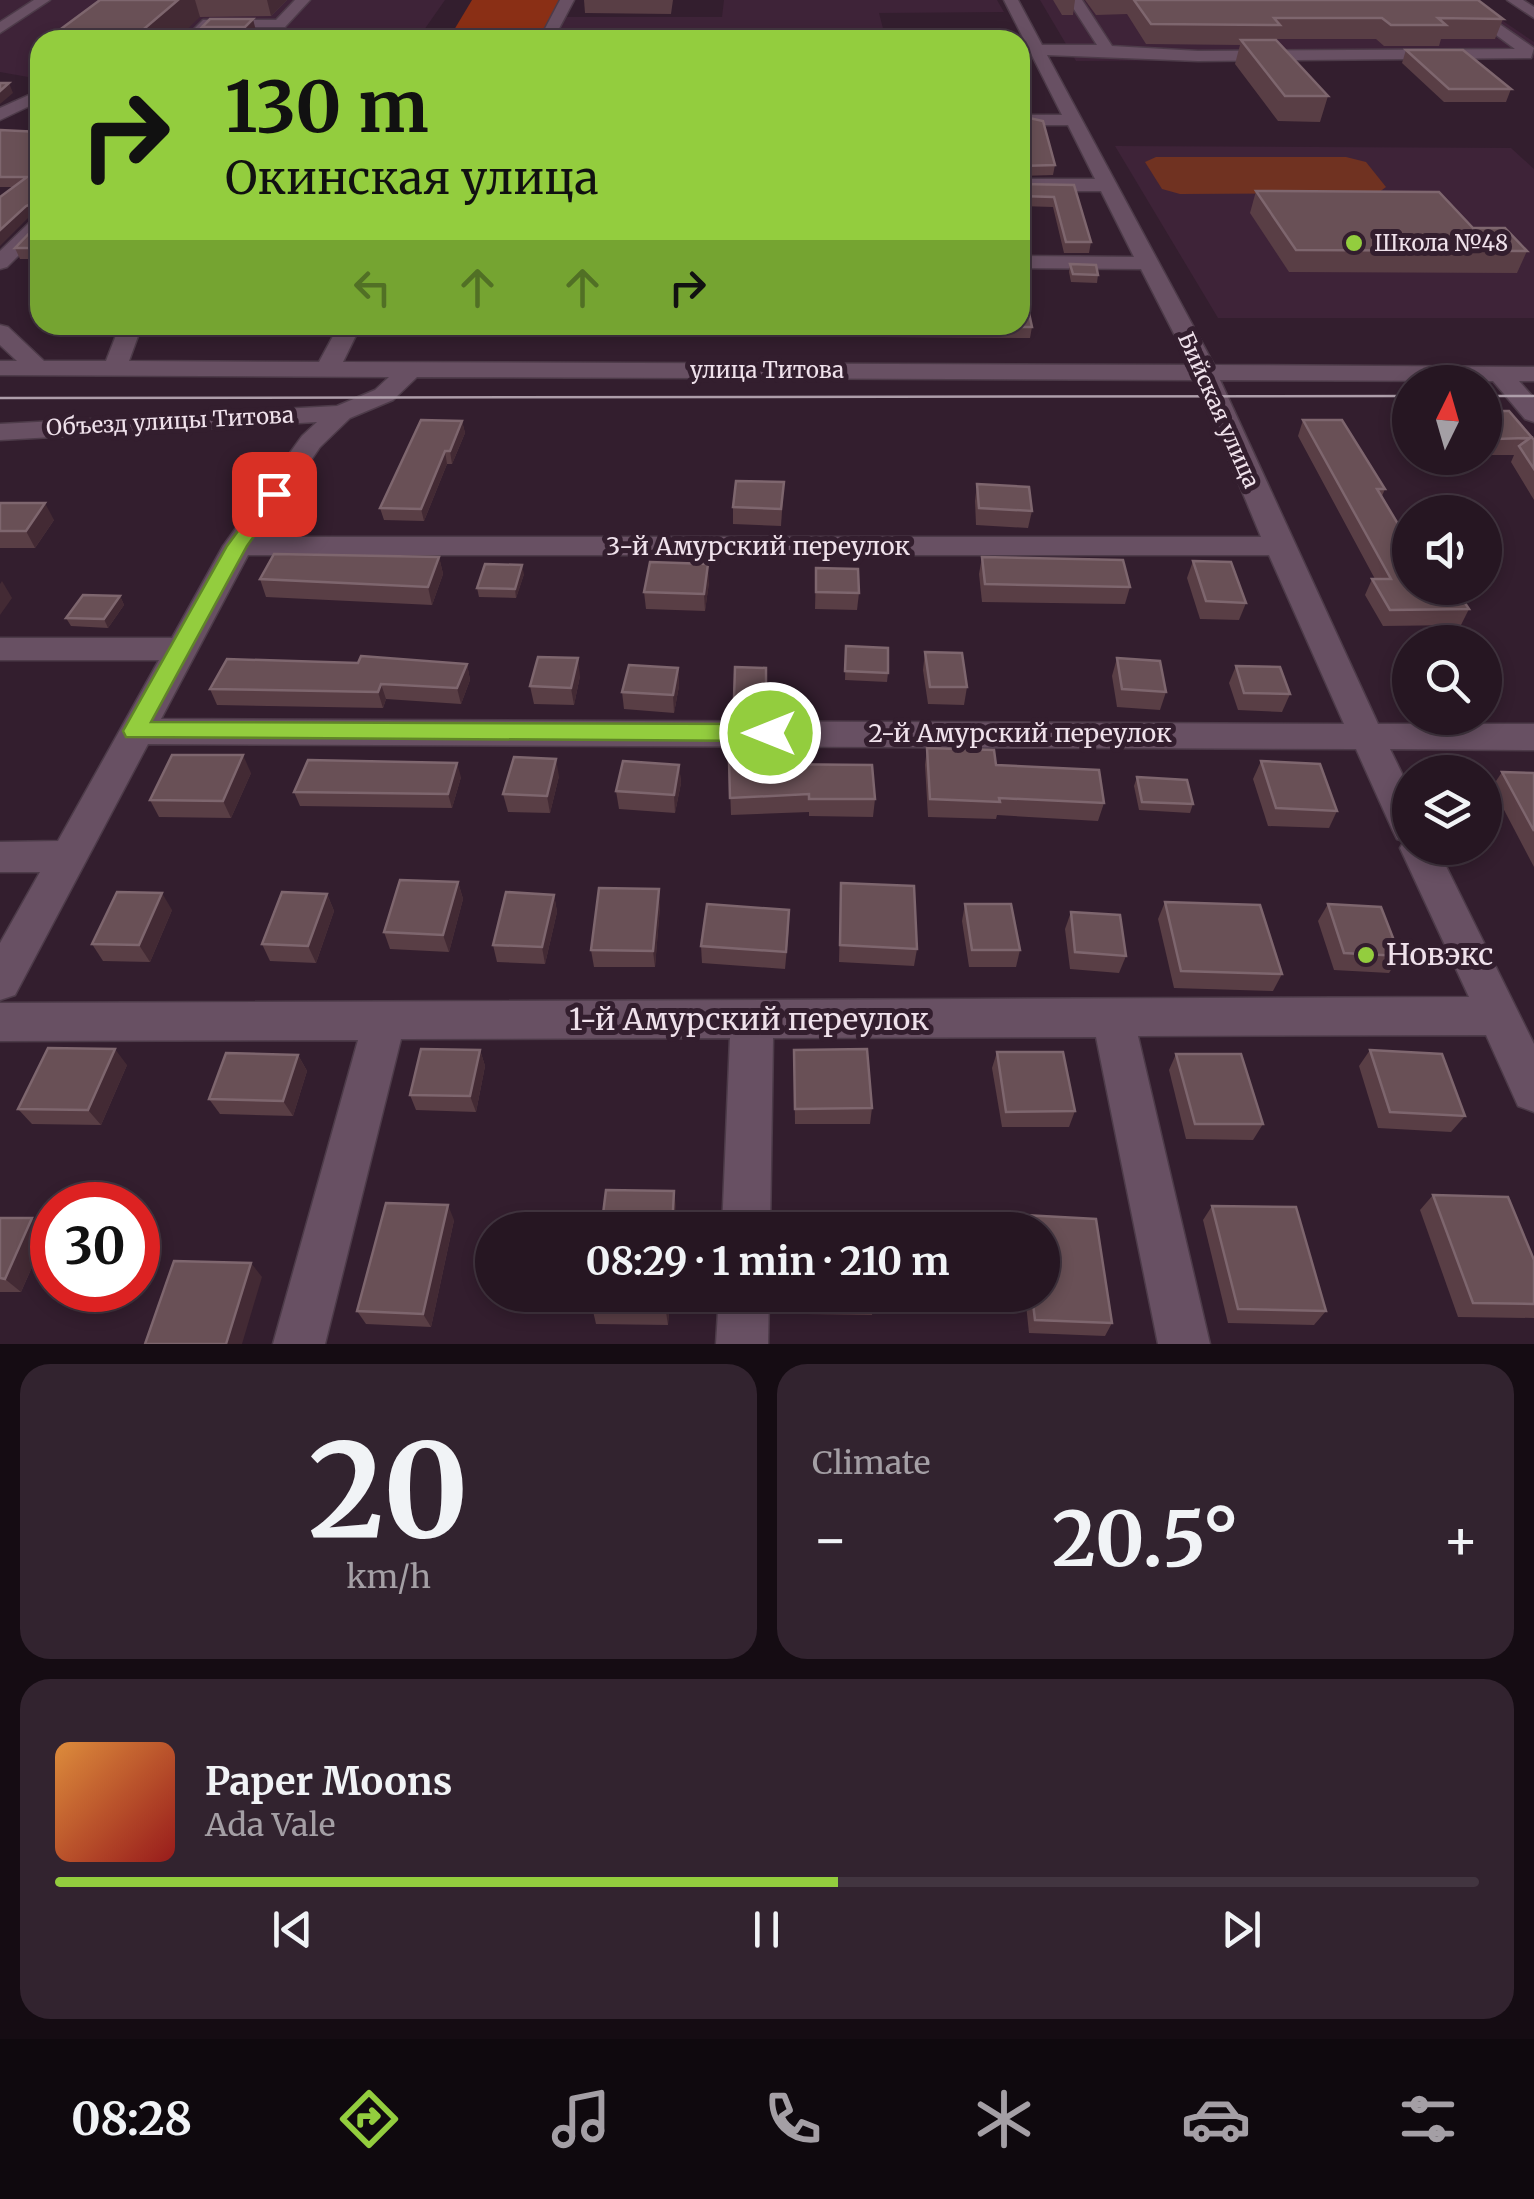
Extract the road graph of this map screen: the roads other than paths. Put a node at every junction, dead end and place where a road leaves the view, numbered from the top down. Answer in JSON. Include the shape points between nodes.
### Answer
{"nodes":[{"id":1,"x":43,"y":0,"type":"edge"},
{"id":2,"x":303,"y":0,"type":"edge"},
{"id":3,"x":567,"y":0,"type":"edge"},
{"id":4,"x":1010,"y":0,"type":"edge"},
{"id":5,"x":1075,"y":0,"type":"edge"},
{"id":6,"x":1456,"y":0,"type":"edge"},
{"id":7,"x":1514,"y":0,"type":"edge"},
{"id":8,"x":1534,"y":14,"type":"edge"},
{"id":9,"x":0,"y":29,"type":"edge"},
{"id":10,"x":201,"y":30,"type":"edge"},
{"id":11,"x":551,"y":30,"type":"edge"},
{"id":12,"x":1026,"y":30,"type":"edge"},
{"id":13,"x":1030,"y":39,"type":"edge"},
{"id":14,"x":1107,"y":50,"type":"junction"},
{"id":15,"x":1040,"y":58,"type":"junction"},
{"id":16,"x":1030,"y":62,"type":"edge"},
{"id":17,"x":30,"y":99,"type":"edge"},
{"id":18,"x":0,"y":115,"type":"edge"},
{"id":19,"x":1030,"y":120,"type":"edge"},
{"id":20,"x":1073,"y":120,"type":"junction"},
{"id":21,"x":1030,"y":185,"type":"edge"},
{"id":22,"x":1108,"y":186,"type":"junction"},
{"id":23,"x":30,"y":233,"type":"edge"},
{"id":24,"x":1030,"y":262,"type":"edge"},
{"id":25,"x":0,"y":263,"type":"edge"},
{"id":26,"x":1149,"y":263,"type":"junction"},
{"id":27,"x":0,"y":332,"type":"edge"},
{"id":28,"x":127,"y":335,"type":"edge"},
{"id":29,"x":345,"y":335,"type":"edge"},
{"id":30,"x":0,"y":368,"type":"edge"},
{"id":31,"x":38,"y":368,"type":"junction"},
{"id":32,"x":115,"y":368,"type":"junction"},
{"id":33,"x":327,"y":369,"type":"junction"},
{"id":34,"x":410,"y":370,"type":"junction"},
{"id":35,"x":1204,"y":370,"type":"junction"},
{"id":36,"x":1392,"y":373,"type":"edge"},
{"id":37,"x":1502,"y":374,"type":"edge"},
{"id":38,"x":1534,"y":374,"type":"edge"},
{"id":39,"x":1502,"y":376,"type":"edge"},
{"id":40,"x":341,"y":412,"type":"junction"},
{"id":41,"x":1534,"y":414,"type":"edge"},
{"id":42,"x":0,"y":432,"type":"edge"},
{"id":43,"x":238,"y":546,"type":"junction"},
{"id":44,"x":1279,"y":546,"type":"junction"},
{"id":45,"x":182,"y":648,"type":"junction"},
{"id":46,"x":0,"y":649,"type":"edge"},
{"id":47,"x":135,"y":731,"type":"junction"},
{"id":48,"x":1365,"y":734,"type":"junction"},
{"id":49,"x":1534,"y":736,"type":"edge"},
{"id":50,"x":1392,"y":791,"type":"edge"},
{"id":51,"x":66,"y":856,"type":"junction"},
{"id":52,"x":0,"y":857,"type":"edge"},
{"id":53,"x":1427,"y":865,"type":"edge"},
{"id":54,"x":0,"y":982,"type":"edge"},
{"id":55,"x":1498,"y":1016,"type":"junction"},
{"id":56,"x":1113,"y":1018,"type":"junction"},
{"id":57,"x":752,"y":1020,"type":"junction"},
{"id":58,"x":384,"y":1021,"type":"junction"},
{"id":59,"x":0,"y":1022,"type":"edge"},
{"id":60,"x":1534,"y":1090,"type":"edge"},
{"id":61,"x":747,"y":1212,"type":"edge"},
{"id":62,"x":743,"y":1312,"type":"edge"},
{"id":63,"x":298,"y":1344,"type":"edge"},
{"id":64,"x":742,"y":1344,"type":"edge"},
{"id":65,"x":1184,"y":1344,"type":"edge"}],
"edges":[{"from":1,"to":9,"type":"street"},
{"from":2,"to":10,"type":"street","via":[[280,24],[208,24]]},
{"from":3,"to":11,"type":"street"},
{"from":4,"to":12,"type":"street","name":"Бийская улица"},
{"from":5,"to":14,"type":"street"},
{"from":6,"to":14,"type":"street","via":[[1530,53],[1198,56]]},
{"from":7,"to":8,"type":"street"},
{"from":13,"to":15,"type":"street","name":"Бийская улица"},
{"from":14,"to":15,"type":"street"},
{"from":15,"to":16,"type":"street"},
{"from":15,"to":20,"type":"street","name":"Бийская улица"},
{"from":17,"to":18,"type":"street"},
{"from":19,"to":20,"type":"street"},
{"from":20,"to":22,"type":"street","name":"Бийская улица"},
{"from":21,"to":22,"type":"street"},
{"from":22,"to":26,"type":"street","name":"Бийская улица"},
{"from":23,"to":25,"type":"street"},
{"from":24,"to":26,"type":"street"},
{"from":26,"to":35,"type":"street","name":"Бийская улица"},
{"from":27,"to":31,"type":"street"},
{"from":28,"to":32,"type":"street"},
{"from":29,"to":33,"type":"street"},
{"from":30,"to":31,"type":"street","name":"улица Титова"},
{"from":31,"to":32,"type":"street","name":"улица Титова"},
{"from":32,"to":33,"type":"street","name":"улица Титова"},
{"from":33,"to":34,"type":"street","name":"улица Титова"},
{"from":34,"to":35,"type":"street","name":"улица Титова"},
{"from":34,"to":40,"type":"street","via":[[384,395]]},
{"from":35,"to":36,"type":"street","name":"улица Титова"},
{"from":35,"to":44,"type":"street","name":"Бийская улица"},
{"from":37,"to":38,"type":"street","name":"улица Титова"},
{"from":39,"to":41,"type":"street"},
{"from":40,"to":42,"type":"street","name":"Объезд улицы Титова"},
{"from":40,"to":43,"type":"street","via":[[311,442]]},
{"from":43,"to":44,"type":"street","name":"3-й Амурский переулок"},
{"from":43,"to":45,"type":"street"},
{"from":44,"to":48,"type":"street","name":"Бийская улица"},
{"from":45,"to":46,"type":"street"},
{"from":45,"to":47,"type":"street"},
{"from":47,"to":48,"type":"street","name":"2-й Амурский переулок"},
{"from":47,"to":51,"type":"street"},
{"from":48,"to":49,"type":"street","name":"2-й Амурский переулок"},
{"from":48,"to":50,"type":"street","name":"Бийская улица"},
{"from":51,"to":52,"type":"street"},
{"from":51,"to":54,"type":"street"},
{"from":53,"to":55,"type":"street"},
{"from":55,"to":56,"type":"street","name":"1-й Амурский переулок"},
{"from":55,"to":60,"type":"street"},
{"from":56,"to":57,"type":"street","name":"1-й Амурский переулок"},
{"from":56,"to":65,"type":"street"},
{"from":57,"to":58,"type":"street","name":"1-й Амурский переулок"},
{"from":57,"to":61,"type":"street"},
{"from":58,"to":59,"type":"street","name":"1-й Амурский переулок"},
{"from":58,"to":63,"type":"street"},
{"from":62,"to":64,"type":"street"}]}
